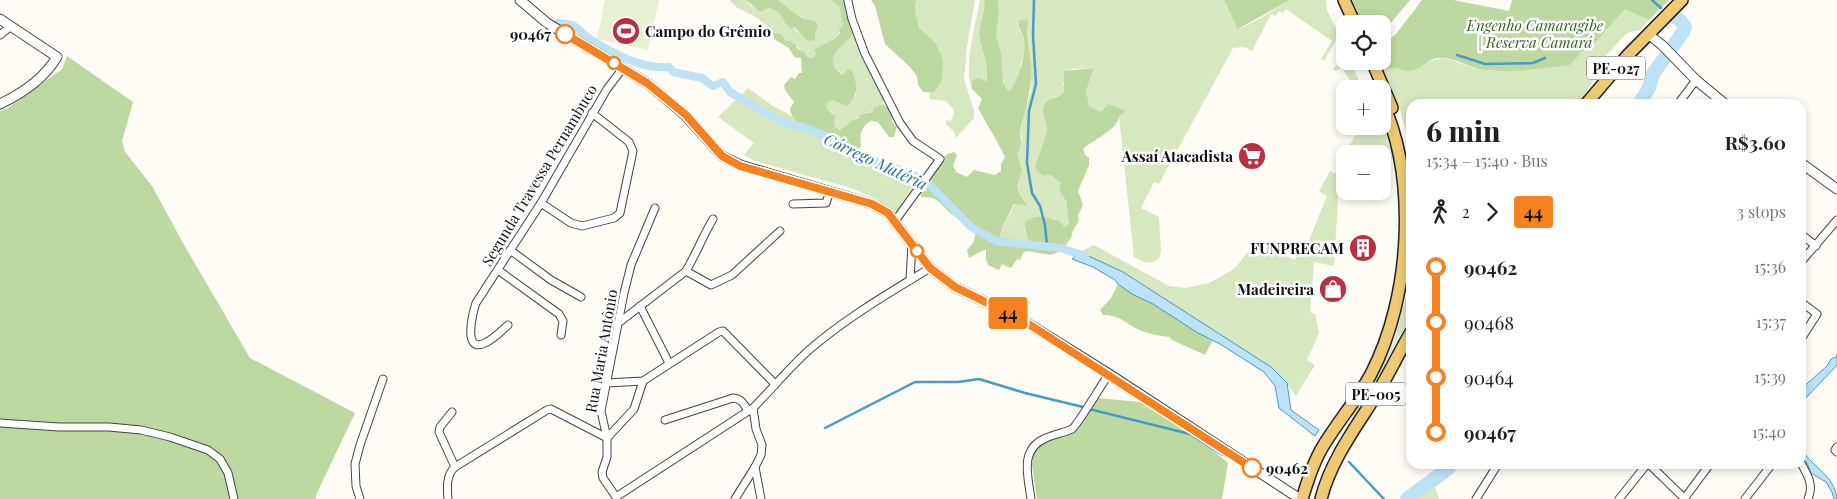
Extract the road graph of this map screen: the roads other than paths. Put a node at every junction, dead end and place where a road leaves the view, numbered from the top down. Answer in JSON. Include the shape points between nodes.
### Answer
{"nodes":[{"id":1,"x":520,"y":0,"type":"edge"},
{"id":2,"x":1337,"y":0,"type":"edge"},
{"id":3,"x":1344,"y":0,"type":"edge"},
{"id":4,"x":1682,"y":0,"type":"edge"},
{"id":5,"x":848,"y":1,"type":"edge"},
{"id":6,"x":1343,"y":15,"type":"edge"},
{"id":7,"x":1351,"y":15,"type":"edge"},
{"id":8,"x":0,"y":19,"type":"edge"},
{"id":9,"x":11,"y":26,"type":"junction"},
{"id":10,"x":1650,"y":32,"type":"junction"},
{"id":11,"x":0,"y":35,"type":"edge"},
{"id":12,"x":623,"y":68,"type":"junction"},
{"id":13,"x":1376,"y":70,"type":"edge"},
{"id":14,"x":1696,"y":80,"type":"junction"},
{"id":15,"x":1590,"y":99,"type":"edge"},
{"id":16,"x":1682,"y":99,"type":"edge"},
{"id":17,"x":1720,"y":99,"type":"edge"},
{"id":18,"x":0,"y":104,"type":"edge"},
{"id":19,"x":592,"y":113,"type":"junction"},
{"id":20,"x":1391,"y":123,"type":"edge"},
{"id":21,"x":1406,"y":159,"type":"edge"},
{"id":22,"x":1806,"y":167,"type":"edge"},
{"id":23,"x":1837,"y":189,"type":"edge"},
{"id":24,"x":830,"y":191,"type":"junction"},
{"id":25,"x":541,"y":203,"type":"junction"},
{"id":26,"x":793,"y":204,"type":"dead end"},
{"id":27,"x":655,"y":208,"type":"dead end"},
{"id":28,"x":713,"y":219,"type":"dead end"},
{"id":29,"x":1837,"y":220,"type":"edge"},
{"id":30,"x":894,"y":221,"type":"junction"},
{"id":31,"x":1406,"y":229,"type":"edge"},
{"id":32,"x":780,"y":231,"type":"dead end"},
{"id":33,"x":1806,"y":238,"type":"edge"},
{"id":34,"x":912,"y":244,"type":"junction"},
{"id":35,"x":1816,"y":246,"type":"junction"},
{"id":36,"x":510,"y":250,"type":"junction"},
{"id":37,"x":1406,"y":256,"type":"edge"},
{"id":38,"x":1806,"y":257,"type":"edge"},
{"id":39,"x":930,"y":268,"type":"junction"},
{"id":40,"x":498,"y":270,"type":"junction"},
{"id":41,"x":686,"y":271,"type":"junction"},
{"id":42,"x":910,"y":280,"type":"junction"},
{"id":43,"x":581,"y":297,"type":"dead end"},
{"id":44,"x":640,"y":306,"type":"junction"},
{"id":45,"x":1806,"y":306,"type":"edge"},
{"id":46,"x":617,"y":324,"type":"junction"},
{"id":47,"x":508,"y":325,"type":"dead end"},
{"id":48,"x":1806,"y":330,"type":"edge"},
{"id":49,"x":561,"y":335,"type":"dead end"},
{"id":50,"x":1406,"y":341,"type":"edge"},
{"id":51,"x":669,"y":363,"type":"junction"},
{"id":52,"x":1108,"y":374,"type":"junction"},
{"id":53,"x":383,"y":379,"type":"dead end"},
{"id":54,"x":643,"y":381,"type":"junction"},
{"id":55,"x":607,"y":383,"type":"junction"},
{"id":56,"x":775,"y":384,"type":"junction"},
{"id":57,"x":751,"y":410,"type":"junction"},
{"id":58,"x":452,"y":412,"type":"dead end"},
{"id":59,"x":665,"y":420,"type":"dead end"},
{"id":60,"x":0,"y":423,"type":"edge"},
{"id":61,"x":607,"y":438,"type":"junction"},
{"id":62,"x":455,"y":467,"type":"junction"},
{"id":63,"x":755,"y":467,"type":"junction"},
{"id":64,"x":1495,"y":469,"type":"edge"},
{"id":65,"x":1644,"y":469,"type":"edge"},
{"id":66,"x":1653,"y":469,"type":"edge"},
{"id":67,"x":1706,"y":469,"type":"edge"},
{"id":68,"x":1768,"y":469,"type":"edge"},
{"id":69,"x":1804,"y":469,"type":"edge"},
{"id":70,"x":234,"y":499,"type":"edge"},
{"id":71,"x":360,"y":499,"type":"edge"},
{"id":72,"x":448,"y":499,"type":"edge"},
{"id":73,"x":734,"y":499,"type":"edge"},
{"id":74,"x":761,"y":499,"type":"edge"},
{"id":75,"x":1031,"y":499,"type":"edge"},
{"id":76,"x":1301,"y":499,"type":"edge"},
{"id":77,"x":1321,"y":499,"type":"edge"},
{"id":78,"x":1476,"y":499,"type":"edge"},
{"id":79,"x":1619,"y":499,"type":"edge"},
{"id":80,"x":1684,"y":499,"type":"edge"},
{"id":81,"x":1745,"y":499,"type":"edge"},
{"id":82,"x":1808,"y":499,"type":"edge"}],
"edges":[{"from":1,"to":12,"type":"street","via":[[547,23]]},
{"from":2,"to":6,"type":"main road"},
{"from":3,"to":7,"type":"main road"},
{"from":4,"to":10,"type":"main road","number":"PE-027"},
{"from":5,"to":30,"type":"street","via":[[866,54],[900,122],[913,141],[940,158]]},
{"from":8,"to":9,"type":"street"},
{"from":9,"to":11,"type":"street"},
{"from":9,"to":18,"type":"street","via":[[57,57],[40,79]]},
{"from":10,"to":14,"type":"street"},
{"from":10,"to":15,"type":"main road","number":"PE-027"},
{"from":12,"to":19,"type":"street","name":"Segunda Travessa Pernambuco"},
{"from":12,"to":24,"type":"street","via":[[666,97],[722,156],[740,166]]},
{"from":13,"to":21,"type":"main road","via":[[1397,122]]},
{"from":14,"to":16,"type":"street"},
{"from":14,"to":17,"type":"street"},
{"from":19,"to":25,"type":"street","name":"Segunda Travessa Pernambuco"},
{"from":19,"to":25,"type":"street","via":[[629,142],[633,151],[620,213],[614,218],[582,226],[571,223]]},
{"from":20,"to":31,"type":"main road","number":"PE-005","via":[[1402,171]]},
{"from":22,"to":23,"type":"street"},
{"from":24,"to":26,"type":"street","via":[[826,203]]},
{"from":24,"to":30,"type":"street","via":[[872,204],[888,213]]},
{"from":25,"to":36,"type":"street","name":"Segunda Travessa Pernambuco"},
{"from":27,"to":46,"type":"street","name":"Rua Maria Antônio","via":[[631,265]]},
{"from":28,"to":41,"type":"street"},
{"from":29,"to":35,"type":"street"},
{"from":30,"to":34,"type":"street"},
{"from":32,"to":41,"type":"street","via":[[732,275],[711,285]]},
{"from":33,"to":35,"type":"street"},
{"from":34,"to":39,"type":"street"},
{"from":34,"to":42,"type":"street"},
{"from":35,"to":38,"type":"street"},
{"from":36,"to":40,"type":"street","name":"Segunda Travessa Pernambuco"},
{"from":36,"to":43,"type":"street","via":[[550,280]]},
{"from":37,"to":76,"type":"main road","number":"PE-005","via":[[1399,295],[1380,354],[1359,395],[1324,444]]},
{"from":39,"to":42,"type":"street"},
{"from":39,"to":52,"type":"street","via":[[955,287],[1024,321]]},
{"from":40,"to":47,"type":"street","name":"Segunda Travessa Pernambuco","via":[[476,303],[471,338],[480,345],[485,344]]},
{"from":40,"to":49,"type":"street","via":[[559,314],[563,321]]},
{"from":41,"to":44,"type":"street"},
{"from":42,"to":56,"type":"street","via":[[837,328],[795,362]]},
{"from":44,"to":46,"type":"street"},
{"from":44,"to":51,"type":"street"},
{"from":45,"to":48,"type":"street","via":[[1817,314]]},
{"from":46,"to":55,"type":"street","name":"Rua Maria Antônio"},
{"from":50,"to":77,"type":"main road","number":"PE-005","via":[[1339,454]]},
{"from":51,"to":54,"type":"street"},
{"from":51,"to":56,"type":"street","via":[[724,331]]},
{"from":52,"to":75,"type":"street","via":[[1073,428],[1042,439],[1030,449],[1026,471]]},
{"from":52,"to":76,"type":"street"},
{"from":53,"to":71,"type":"street","via":[[355,464]]},
{"from":54,"to":55,"type":"street"},
{"from":54,"to":61,"type":"street","via":[[634,409]]},
{"from":55,"to":61,"type":"street","name":"Rua Maria Antônio","via":[[601,411]]},
{"from":56,"to":57,"type":"street"},
{"from":57,"to":59,"type":"street","via":[[739,399],[732,398]]},
{"from":57,"to":61,"type":"street","name":"Rua Maria Antônio","via":[[616,497],[602,472],[607,456]]},
{"from":57,"to":63,"type":"street","via":[[762,450]]},
{"from":58,"to":62,"type":"street","via":[[439,432]]},
{"from":60,"to":70,"type":"street","via":[[109,426],[170,437],[208,450],[220,460],[228,474]]},
{"from":61,"to":62,"type":"street","via":[[551,409]]},
{"from":62,"to":72,"type":"street","via":[[447,484]]},
{"from":63,"to":73,"type":"street"},
{"from":63,"to":74,"type":"street"},
{"from":64,"to":78,"type":"street"},
{"from":65,"to":79,"type":"street"},
{"from":66,"to":80,"type":"street"},
{"from":67,"to":80,"type":"street"},
{"from":68,"to":81,"type":"street"},
{"from":69,"to":82,"type":"street","via":[[1811,486]]}]}
